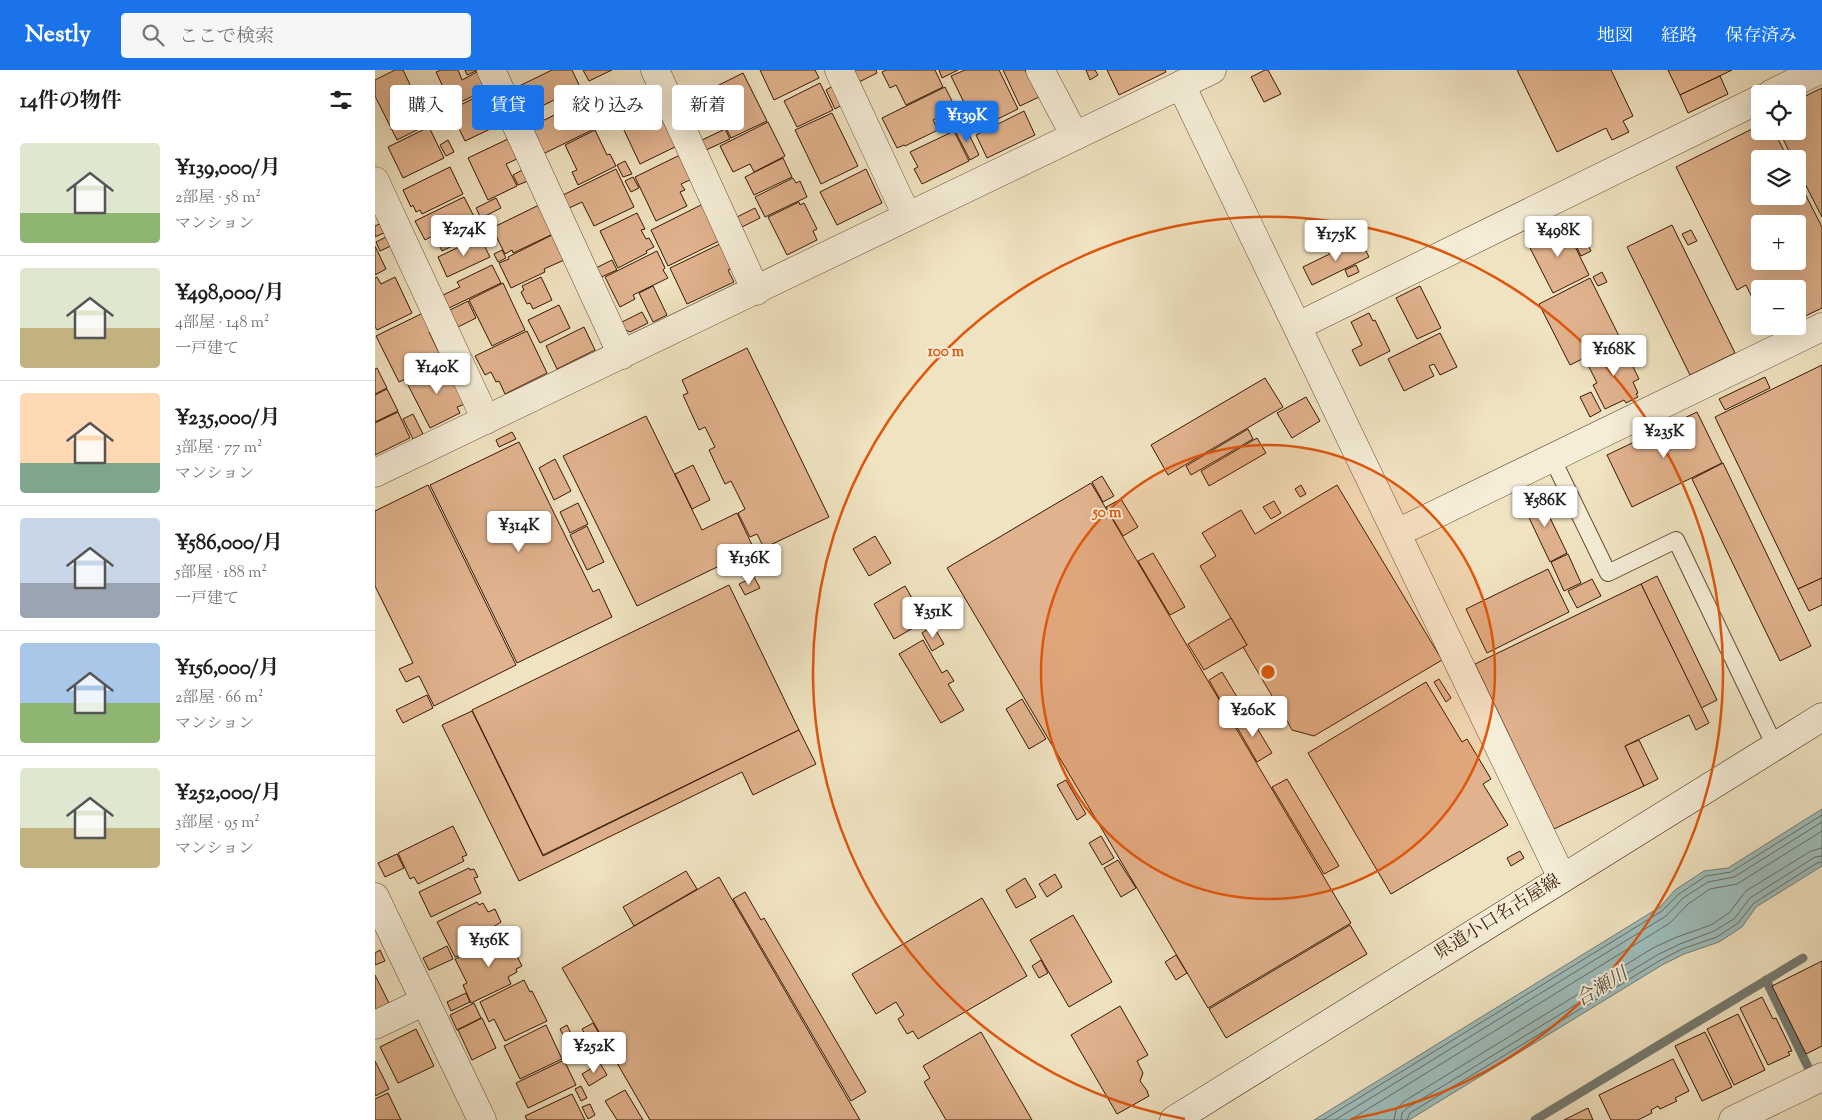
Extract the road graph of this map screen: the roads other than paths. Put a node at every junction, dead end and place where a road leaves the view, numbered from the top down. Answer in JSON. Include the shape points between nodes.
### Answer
{"nodes":[{"id":1,"x":491,"y":70,"type":"edge"},
{"id":2,"x":655,"y":70,"type":"edge"},
{"id":3,"x":839,"y":70,"type":"edge"},
{"id":4,"x":1041,"y":70,"type":"edge"},
{"id":5,"x":1212,"y":70,"type":"edge"},
{"id":6,"x":1819,"y":70,"type":"edge"},
{"id":7,"x":1181,"y":85,"type":"junction"},
{"id":8,"x":1789,"y":85,"type":"edge"},
{"id":9,"x":1751,"y":103,"type":"edge"},
{"id":10,"x":1075,"y":136,"type":"junction"},
{"id":11,"x":375,"y":181,"type":"edge"},
{"id":12,"x":907,"y":216,"type":"junction"},
{"id":13,"x":756,"y":291,"type":"junction"},
{"id":14,"x":1298,"y":326,"type":"junction"},
{"id":15,"x":1822,"y":327,"type":"edge"},
{"id":16,"x":622,"y":355,"type":"junction"},
{"id":17,"x":485,"y":420,"type":"junction"},
{"id":18,"x":1552,"y":458,"type":"junction"},
{"id":19,"x":375,"y":473,"type":"edge"},
{"id":20,"x":1397,"y":533,"type":"junction"},
{"id":21,"x":1822,"y":717,"type":"edge"},
{"id":22,"x":1775,"y":746,"type":"junction"},
{"id":23,"x":1562,"y":878,"type":"junction"},
{"id":24,"x":375,"y":897,"type":"edge"},
{"id":25,"x":425,"y":1001,"type":"junction"},
{"id":26,"x":375,"y":1025,"type":"edge"},
{"id":27,"x":1822,"y":1077,"type":"edge"},
{"id":28,"x":482,"y":1120,"type":"edge"},
{"id":29,"x":1174,"y":1120,"type":"edge"},
{"id":30,"x":1733,"y":1120,"type":"edge"}],
"edges":[{"from":1,"to":16,"type":"street"},
{"from":2,"to":13,"type":"street"},
{"from":3,"to":12,"type":"street"},
{"from":4,"to":10,"type":"street"},
{"from":5,"to":7,"type":"street"},
{"from":6,"to":8,"type":"street"},
{"from":7,"to":10,"type":"street"},
{"from":7,"to":14,"type":"street"},
{"from":9,"to":14,"type":"street"},
{"from":10,"to":12,"type":"street"},
{"from":11,"to":17,"type":"street"},
{"from":12,"to":13,"type":"street"},
{"from":13,"to":16,"type":"street"},
{"from":14,"to":20,"type":"street"},
{"from":15,"to":18,"type":"street"},
{"from":16,"to":17,"type":"street"},
{"from":17,"to":19,"type":"street"},
{"from":18,"to":20,"type":"street"},
{"from":18,"to":22,"type":"lane","via":[[1608,572],[1676,540]]},
{"from":20,"to":23,"type":"street"},
{"from":21,"to":22,"type":"street","name":"県道小口名古屋線"},
{"from":22,"to":23,"type":"street","name":"県道小口名古屋線"},
{"from":23,"to":29,"type":"street","name":"県道小口名古屋線"},
{"from":24,"to":25,"type":"street"},
{"from":25,"to":26,"type":"street"},
{"from":25,"to":28,"type":"street"},
{"from":27,"to":30,"type":"street"}]}
